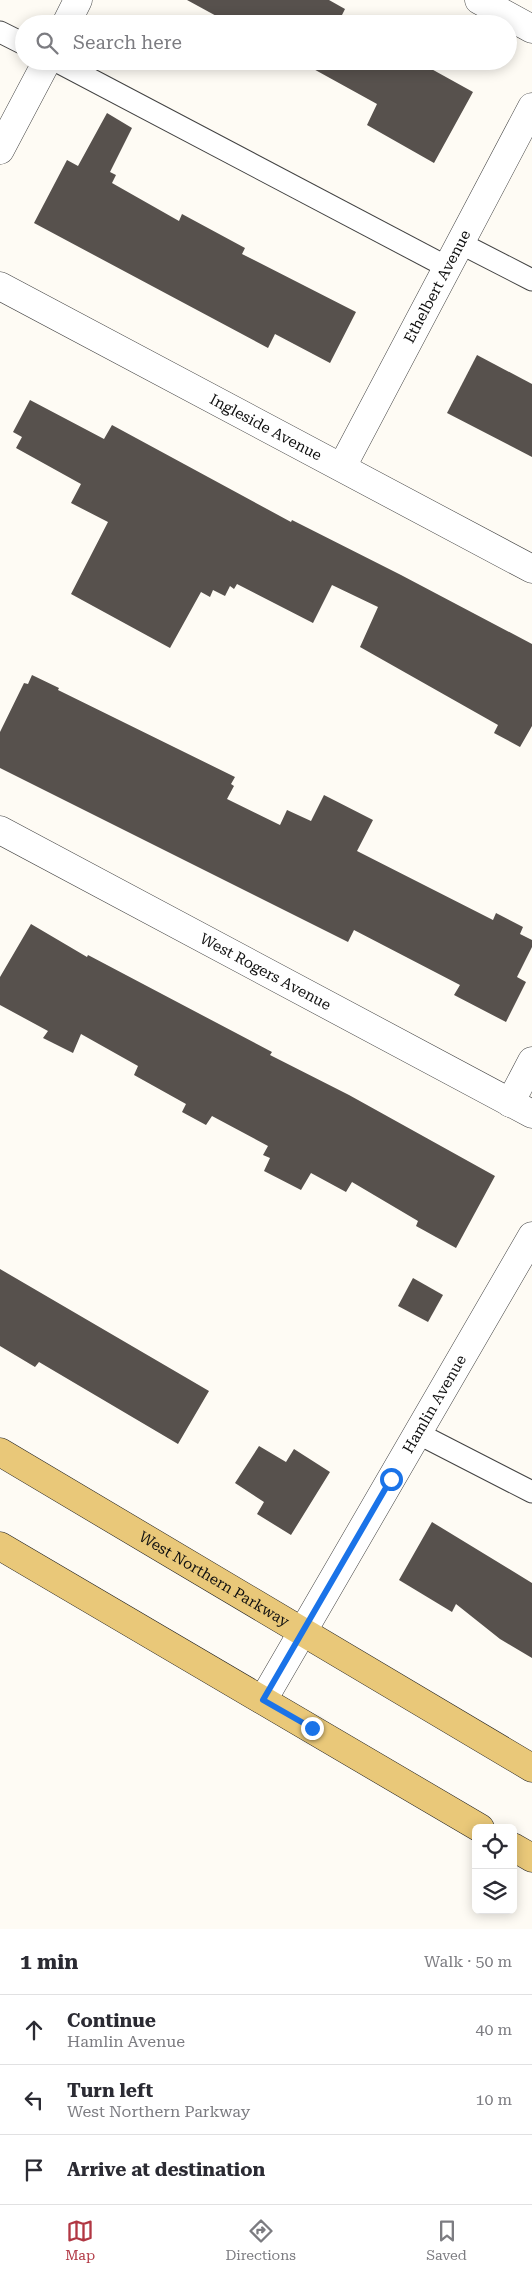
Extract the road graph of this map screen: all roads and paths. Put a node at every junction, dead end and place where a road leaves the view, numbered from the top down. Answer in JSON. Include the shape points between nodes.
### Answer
{"nodes":[{"id":1,"x":78,"y":0,"type":"edge"},
{"id":2,"x":479,"y":0,"type":"edge"},
{"id":3,"x":70,"y":15,"type":"edge"},
{"id":4,"x":506,"y":15,"type":"edge"},
{"id":5,"x":517,"y":21,"type":"edge"},
{"id":6,"x":532,"y":29,"type":"edge"},
{"id":7,"x":0,"y":32,"type":"edge"},
{"id":8,"x":15,"y":40,"type":"edge"},
{"id":9,"x":41,"y":70,"type":"edge"},
{"id":10,"x":73,"y":70,"type":"edge"},
{"id":11,"x":532,"y":107,"type":"edge"},
{"id":12,"x":0,"y":150,"type":"edge"},
{"id":13,"x":460,"y":243,"type":"junction"},
{"id":14,"x":447,"y":268,"type":"junction"},
{"id":15,"x":532,"y":280,"type":"edge"},
{"id":16,"x":0,"y":286,"type":"edge"},
{"id":17,"x":342,"y":467,"type":"junction"},
{"id":18,"x":532,"y":569,"type":"edge"},
{"id":19,"x":0,"y":830,"type":"edge"},
{"id":20,"x":532,"y":1061,"type":"edge"},
{"id":21,"x":521,"y":1108,"type":"edge"},
{"id":22,"x":532,"y":1236,"type":"edge"},
{"id":23,"x":419,"y":1434,"type":"junction"},
{"id":24,"x":0,"y":1452,"type":"edge"},
{"id":25,"x":532,"y":1492,"type":"edge"},
{"id":26,"x":0,"y":1546,"type":"edge"},
{"id":27,"x":302,"y":1632,"type":"junction"},
{"id":28,"x":263,"y":1700,"type":"junction"},
{"id":29,"x":532,"y":1768,"type":"edge"},
{"id":30,"x":473,"y":1824,"type":"edge"},
{"id":31,"x":517,"y":1849,"type":"edge"},
{"id":32,"x":532,"y":1858,"type":"edge"}],
"edges":[{"from":1,"to":3,"type":"street"},
{"from":2,"to":4,"type":"street"},
{"from":5,"to":6,"type":"street"},
{"from":7,"to":8,"type":"lane"},
{"from":9,"to":12,"type":"street"},
{"from":10,"to":14,"type":"lane"},
{"from":11,"to":13,"type":"street","name":"Ethelbert Avenue"},
{"from":13,"to":14,"type":"street","name":"Ethelbert Avenue"},
{"from":13,"to":15,"type":"lane"},
{"from":14,"to":17,"type":"street","name":"Ethelbert Avenue"},
{"from":16,"to":17,"type":"street","name":"Ingleside Avenue"},
{"from":17,"to":18,"type":"street","name":"Ingleside Avenue"},
{"from":19,"to":21,"type":"street","name":"West Rogers Avenue"},
{"from":20,"to":21,"type":"street"},
{"from":22,"to":23,"type":"street","name":"Hamlin Avenue"},
{"from":23,"to":25,"type":"lane"},
{"from":23,"to":27,"type":"street","name":"Hamlin Avenue"},
{"from":24,"to":27,"type":"main road","name":"West Northern Parkway"},
{"from":26,"to":28,"type":"main road"},
{"from":27,"to":28,"type":"street","name":"Hamlin Avenue"},
{"from":27,"to":29,"type":"main road","name":"West Northern Parkway"},
{"from":28,"to":30,"type":"main road"},
{"from":31,"to":32,"type":"main road"}]}
